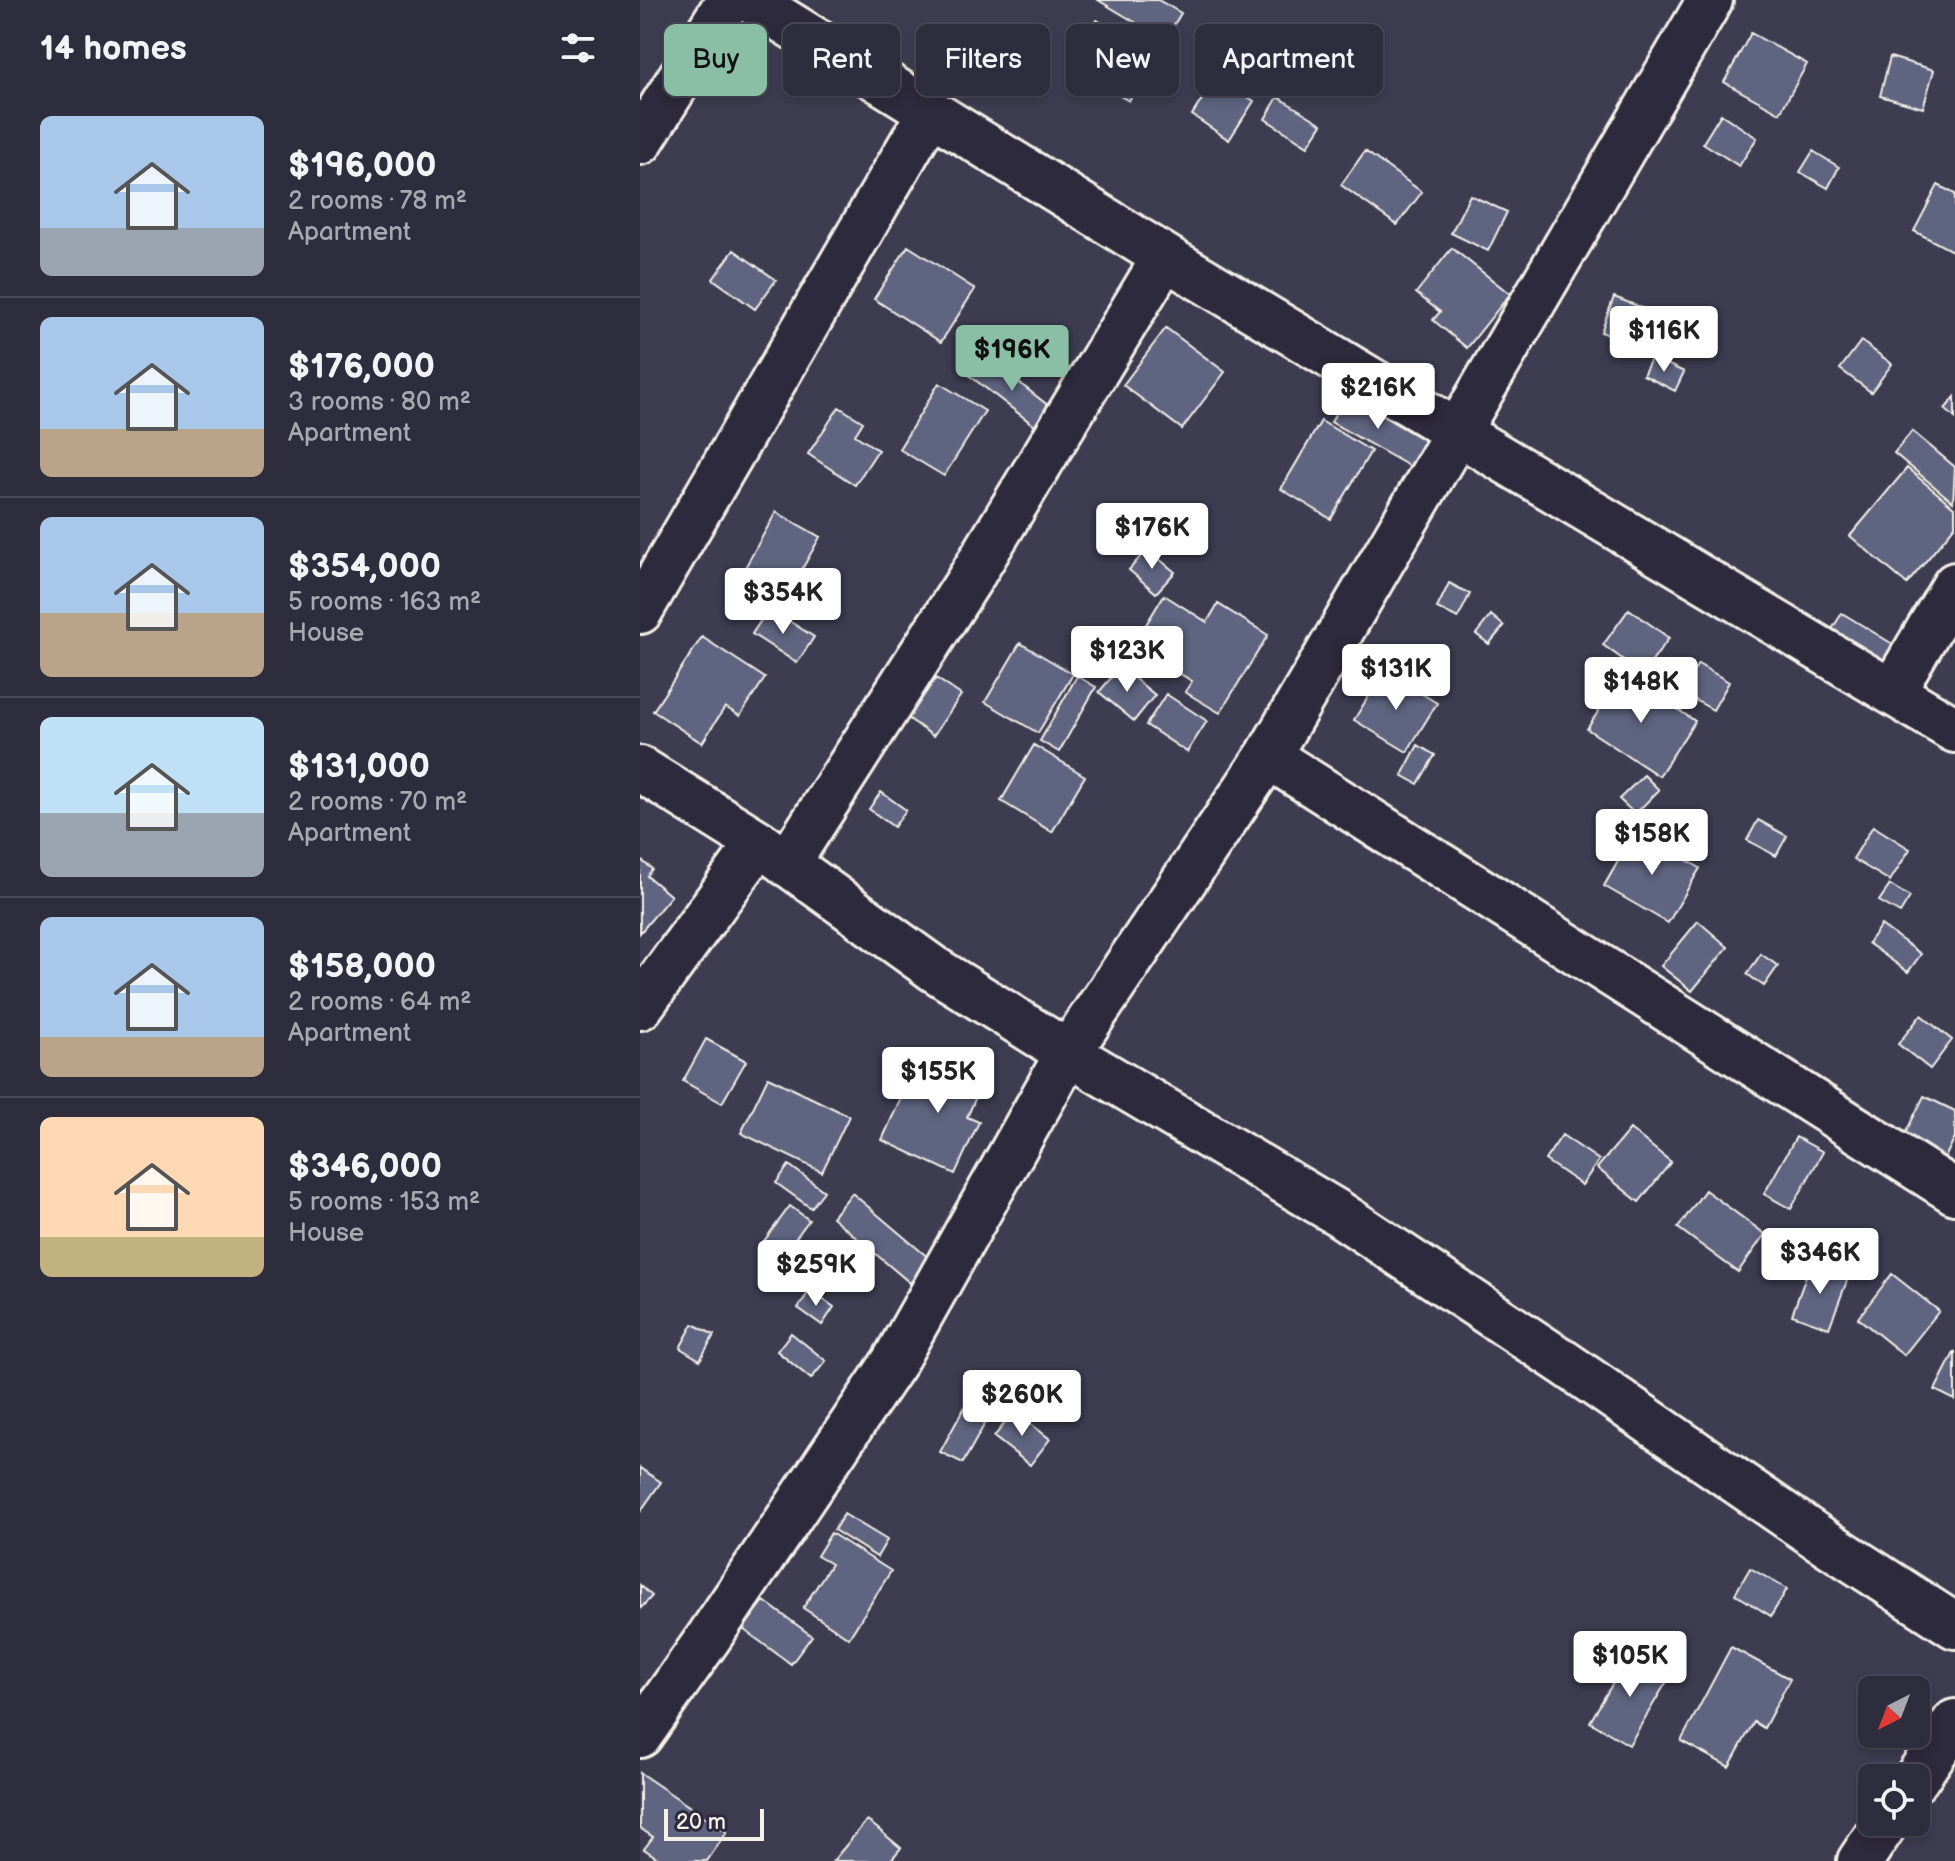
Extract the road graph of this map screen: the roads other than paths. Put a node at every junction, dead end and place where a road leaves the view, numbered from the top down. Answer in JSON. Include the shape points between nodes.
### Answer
{"nodes":[{"id":1,"x":729,"y":0,"type":"edge"},
{"id":2,"x":750,"y":0,"type":"edge"},
{"id":3,"x":1710,"y":0,"type":"edge"},
{"id":4,"x":930,"y":112,"type":"junction"},
{"id":5,"x":640,"y":142,"type":"edge"},
{"id":6,"x":1165,"y":257,"type":"junction"},
{"id":7,"x":1460,"y":432,"type":"junction"},
{"id":8,"x":1955,"y":585,"type":"edge"},
{"id":9,"x":640,"y":611,"type":"edge"},
{"id":10,"x":1892,"y":692,"type":"junction"},
{"id":11,"x":1955,"y":730,"type":"edge"},
{"id":12,"x":1268,"y":756,"type":"junction"},
{"id":13,"x":640,"y":769,"type":"edge"},
{"id":14,"x":773,"y":854,"type":"junction"},
{"id":15,"x":640,"y":1007,"type":"edge"},
{"id":16,"x":1068,"y":1053,"type":"junction"},
{"id":17,"x":1955,"y":1192,"type":"edge"},
{"id":18,"x":1955,"y":1626,"type":"edge"},
{"id":19,"x":1955,"y":1722,"type":"edge"},
{"id":20,"x":640,"y":1735,"type":"edge"},
{"id":21,"x":1926,"y":1764,"type":"edge"},
{"id":22,"x":1877,"y":1836,"type":"edge"},
{"id":23,"x":1860,"y":1861,"type":"edge"}],
"edges":[{"from":1,"to":5,"type":"street"},
{"from":2,"to":4,"type":"street"},
{"from":3,"to":7,"type":"street"},
{"from":4,"to":6,"type":"street"},
{"from":4,"to":9,"type":"street"},
{"from":6,"to":7,"type":"street"},
{"from":6,"to":14,"type":"street","via":[[971,577]]},
{"from":7,"to":10,"type":"street"},
{"from":7,"to":12,"type":"street"},
{"from":8,"to":10,"type":"street"},
{"from":10,"to":11,"type":"street"},
{"from":12,"to":16,"type":"street"},
{"from":12,"to":17,"type":"street"},
{"from":13,"to":14,"type":"street"},
{"from":14,"to":15,"type":"street"},
{"from":14,"to":16,"type":"street","via":[[934,969]]},
{"from":16,"to":18,"type":"street","via":[[1338,1213]]},
{"from":16,"to":20,"type":"street","via":[[894,1362]]},
{"from":19,"to":21,"type":"street"},
{"from":22,"to":23,"type":"street"}]}
